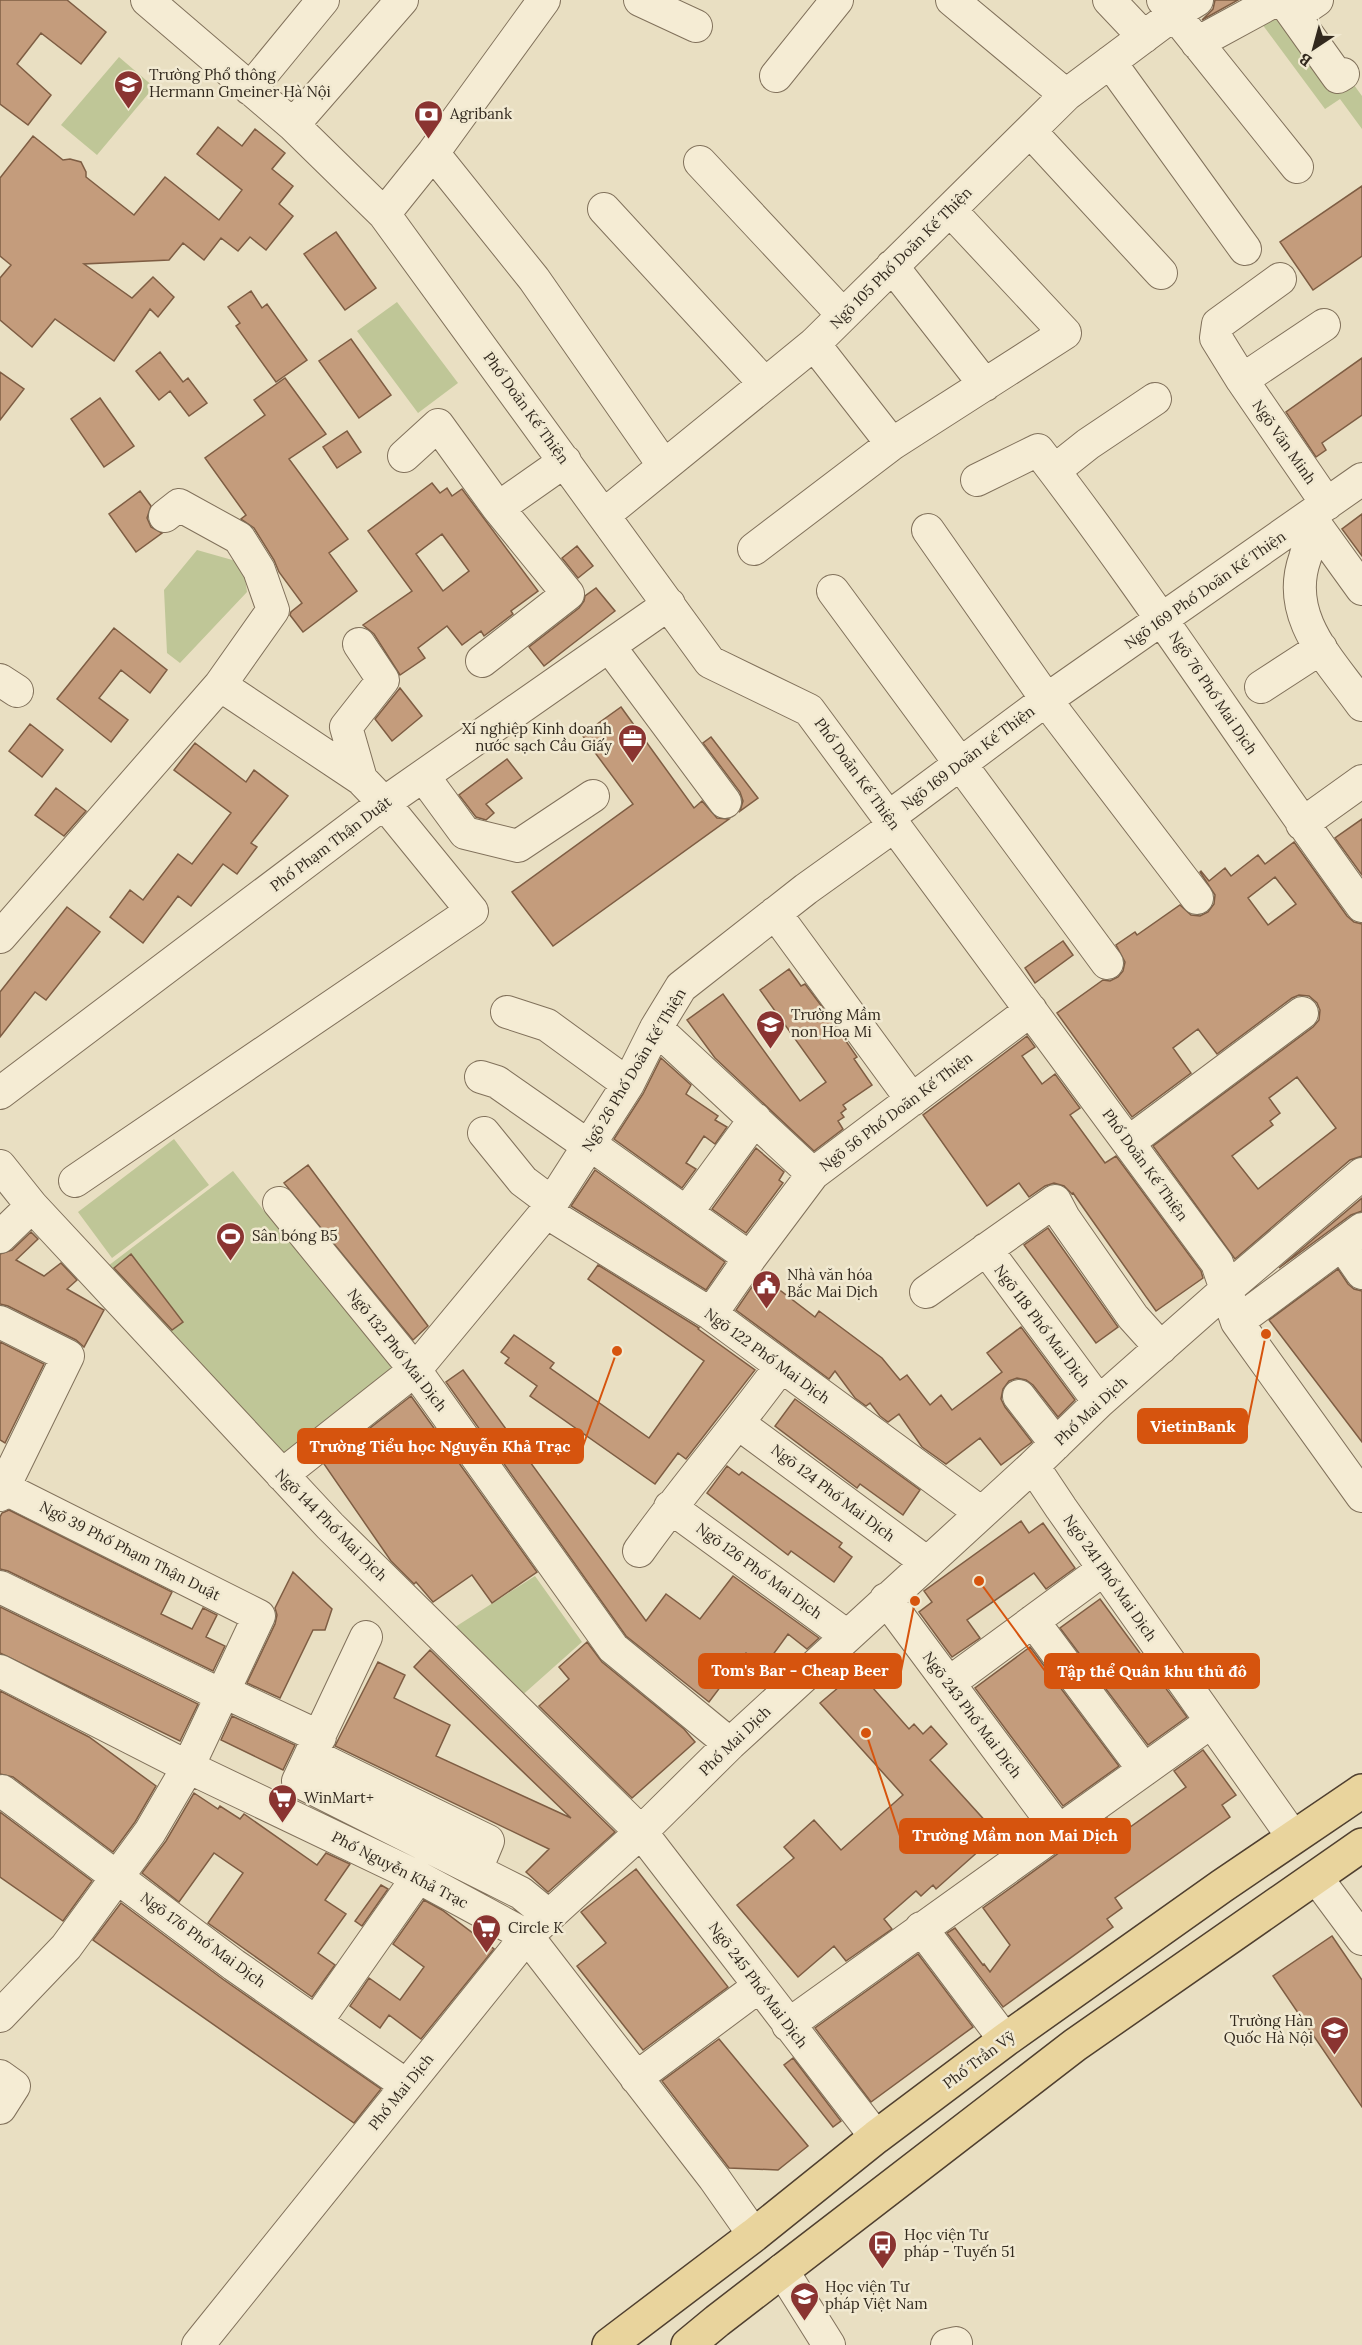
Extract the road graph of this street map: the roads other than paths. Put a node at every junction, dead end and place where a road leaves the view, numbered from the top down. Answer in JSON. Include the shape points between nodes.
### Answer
{"nodes":[{"id":1,"x":147,"y":0,"type":"edge"},
{"id":2,"x":323,"y":0,"type":"edge"},
{"id":3,"x":402,"y":0,"type":"edge"},
{"id":4,"x":544,"y":0,"type":"edge"},
{"id":5,"x":640,"y":0,"type":"edge"},
{"id":6,"x":837,"y":0,"type":"edge"},
{"id":7,"x":952,"y":0,"type":"edge"},
{"id":8,"x":1109,"y":0,"type":"edge"},
{"id":9,"x":1293,"y":4,"type":"edge"},
{"id":10,"x":1178,"y":5,"type":"edge"},
{"id":11,"x":696,"y":26,"type":"dead end"},
{"id":12,"x":1144,"y":37,"type":"junction"},
{"id":13,"x":1197,"y":42,"type":"junction"},
{"id":14,"x":1110,"y":62,"type":"junction"},
{"id":15,"x":1343,"y":74,"type":"dead end"},
{"id":16,"x":776,"y":76,"type":"dead end"},
{"id":17,"x":250,"y":89,"type":"junction"},
{"id":18,"x":1066,"y":95,"type":"junction"},
{"id":19,"x":293,"y":125,"type":"junction"},
{"id":20,"x":1030,"y":130,"type":"junction"},
{"id":21,"x":433,"y":153,"type":"junction"},
{"id":22,"x":700,"y":162,"type":"dead end"},
{"id":23,"x":1298,"y":167,"type":"dead end"},
{"id":24,"x":604,"y":209,"type":"dead end"},
{"id":25,"x":950,"y":210,"type":"junction"},
{"id":26,"x":384,"y":214,"type":"junction"},
{"id":27,"x":1245,"y":249,"type":"dead end"},
{"id":28,"x":892,"y":266,"type":"junction"},
{"id":29,"x":1161,"y":273,"type":"dead end"},
{"id":30,"x":1280,"y":279,"type":"dead end"},
{"id":31,"x":843,"y":315,"type":"junction"},
{"id":32,"x":1324,"y":325,"type":"dead end"},
{"id":33,"x":814,"y":344,"type":"junction"},
{"id":34,"x":1242,"y":380,"type":"junction"},
{"id":35,"x":765,"y":384,"type":"junction"},
{"id":36,"x":985,"y":385,"type":"junction"},
{"id":37,"x":1155,"y":399,"type":"dead end"},
{"id":38,"x":892,"y":444,"type":"junction"},
{"id":39,"x":404,"y":456,"type":"dead end"},
{"id":40,"x":565,"y":461,"type":"junction"},
{"id":41,"x":664,"y":466,"type":"junction"},
{"id":42,"x":1054,"y":471,"type":"junction"},
{"id":43,"x":1362,"y":479,"type":"edge"},
{"id":44,"x":977,"y":480,"type":"dead end"},
{"id":45,"x":498,"y":508,"type":"junction"},
{"id":46,"x":604,"y":515,"type":"junction"},
{"id":47,"x":165,"y":516,"type":"dead end"},
{"id":48,"x":1319,"y":517,"type":"junction"},
{"id":49,"x":928,"y":530,"type":"dead end"},
{"id":50,"x":754,"y":549,"type":"dead end"},
{"id":51,"x":1362,"y":589,"type":"edge"},
{"id":52,"x":833,"y":591,"type":"dead end"},
{"id":53,"x":669,"y":604,"type":"junction"},
{"id":54,"x":1163,"y":619,"type":"junction"},
{"id":55,"x":359,"y":644,"type":"dead end"},
{"id":56,"x":609,"y":646,"type":"junction"},
{"id":57,"x":1321,"y":648,"type":"junction"},
{"id":58,"x":482,"y":661,"type":"dead end"},
{"id":59,"x":220,"y":685,"type":"junction"},
{"id":60,"x":1261,"y":687,"type":"dead end"},
{"id":61,"x":1046,"y":699,"type":"junction"},
{"id":62,"x":1362,"y":705,"type":"edge"},
{"id":63,"x":960,"y":764,"type":"junction"},
{"id":64,"x":424,"y":777,"type":"junction"},
{"id":65,"x":361,"y":779,"type":"junction"},
{"id":66,"x":1362,"y":781,"type":"edge"},
{"id":67,"x":593,"y":796,"type":"dead end"},
{"id":68,"x":725,"y":802,"type":"dead end"},
{"id":69,"x":384,"y":803,"type":"junction"},
{"id":70,"x":892,"y":821,"type":"junction"},
{"id":71,"x":1302,"y":824,"type":"junction"},
{"id":72,"x":1197,"y":898,"type":"dead end"},
{"id":73,"x":1362,"y":906,"type":"edge"},
{"id":74,"x":775,"y":913,"type":"junction"},
{"id":75,"x":0,"y":937,"type":"edge"},
{"id":76,"x":1107,"y":963,"type":"dead end"},
{"id":77,"x":1031,"y":1010,"type":"junction"},
{"id":78,"x":507,"y":1012,"type":"dead end"},
{"id":79,"x":1302,"y":1013,"type":"dead end"},
{"id":80,"x":656,"y":1028,"type":"junction"},
{"id":81,"x":481,"y":1077,"type":"dead end"},
{"id":82,"x":628,"y":1084,"type":"junction"},
{"id":83,"x":0,"y":1093,"type":"edge"},
{"id":84,"x":912,"y":1100,"type":"junction"},
{"id":85,"x":755,"y":1119,"type":"junction"},
{"id":86,"x":484,"y":1133,"type":"dead end"},
{"id":87,"x":1129,"y":1142,"type":"junction"},
{"id":88,"x":590,"y":1146,"type":"junction"},
{"id":89,"x":0,"y":1166,"type":"edge"},
{"id":90,"x":813,"y":1174,"type":"junction"},
{"id":91,"x":1362,"y":1174,"type":"edge"},
{"id":92,"x":75,"y":1181,"type":"dead end"},
{"id":93,"x":279,"y":1203,"type":"dead end"},
{"id":94,"x":32,"y":1206,"type":"junction"},
{"id":95,"x":548,"y":1207,"type":"junction"},
{"id":96,"x":687,"y":1212,"type":"junction"},
{"id":97,"x":1352,"y":1236,"type":"edge"},
{"id":98,"x":0,"y":1237,"type":"edge"},
{"id":99,"x":986,"y":1249,"type":"junction"},
{"id":100,"x":750,"y":1257,"type":"junction"},
{"id":101,"x":1362,"y":1273,"type":"edge"},
{"id":102,"x":1227,"y":1288,"type":"junction"},
{"id":103,"x":926,"y":1292,"type":"dead end"},
{"id":104,"x":711,"y":1314,"type":"junction"},
{"id":105,"x":0,"y":1322,"type":"edge"},
{"id":106,"x":1237,"y":1322,"type":"junction"},
{"id":107,"x":1161,"y":1348,"type":"junction"},
{"id":108,"x":781,"y":1366,"type":"junction"},
{"id":109,"x":415,"y":1370,"type":"junction"},
{"id":110,"x":1019,"y":1396,"type":"dead end"},
{"id":111,"x":1099,"y":1402,"type":"junction"},
{"id":112,"x":739,"y":1424,"type":"junction"},
{"id":113,"x":1056,"y":1444,"type":"junction"},
{"id":114,"x":1033,"y":1466,"type":"junction"},
{"id":115,"x":282,"y":1475,"type":"junction"},
{"id":116,"x":1360,"y":1488,"type":"edge"},
{"id":117,"x":1,"y":1489,"type":"edge"},
{"id":118,"x":670,"y":1507,"type":"junction"},
{"id":119,"x":980,"y":1512,"type":"junction"},
{"id":120,"x":639,"y":1551,"type":"dead end"},
{"id":121,"x":926,"y":1562,"type":"junction"},
{"id":122,"x":1104,"y":1569,"type":"junction"},
{"id":123,"x":0,"y":1587,"type":"edge"},
{"id":124,"x":886,"y":1599,"type":"junction"},
{"id":125,"x":1033,"y":1622,"type":"junction"},
{"id":126,"x":847,"y":1636,"type":"junction"},
{"id":127,"x":366,"y":1637,"type":"dead end"},
{"id":128,"x":0,"y":1671,"type":"edge"},
{"id":129,"x":949,"y":1683,"type":"junction"},
{"id":130,"x":228,"y":1696,"type":"junction"},
{"id":131,"x":1211,"y":1722,"type":"junction"},
{"id":132,"x":730,"y":1744,"type":"junction"},
{"id":133,"x":316,"y":1746,"type":"junction"},
{"id":134,"x":188,"y":1767,"type":"junction"},
{"id":135,"x":1144,"y":1770,"type":"junction"},
{"id":136,"x":2,"y":1791,"type":"dead end"},
{"id":137,"x":1362,"y":1791,"type":"edge"},
{"id":138,"x":1058,"y":1830,"type":"junction"},
{"id":139,"x":641,"y":1832,"type":"junction"},
{"id":140,"x":1293,"y":1837,"type":"junction"},
{"id":141,"x":1362,"y":1845,"type":"edge"},
{"id":142,"x":117,"y":1876,"type":"junction"},
{"id":143,"x":418,"y":1877,"type":"junction"},
{"id":144,"x":1316,"y":1877,"type":"junction"},
{"id":145,"x":538,"y":1926,"type":"junction"},
{"id":146,"x":921,"y":1928,"type":"junction"},
{"id":147,"x":1362,"y":1939,"type":"edge"},
{"id":148,"x":758,"y":1987,"type":"junction"},
{"id":149,"x":0,"y":2016,"type":"edge"},
{"id":150,"x":317,"y":2021,"type":"junction"},
{"id":151,"x":788,"y":2025,"type":"junction"},
{"id":152,"x":1005,"y":2040,"type":"junction"},
{"id":153,"x":0,"y":2076,"type":"edge"},
{"id":154,"x":636,"y":2078,"type":"junction"},
{"id":155,"x":406,"y":2085,"type":"junction"},
{"id":156,"x":0,"y":2108,"type":"edge"},
{"id":157,"x":876,"y":2137,"type":"junction"},
{"id":158,"x":754,"y":2235,"type":"junction"},
{"id":159,"x":782,"y":2270,"type":"junction"},
{"id":160,"x":198,"y":2345,"type":"edge"},
{"id":161,"x":609,"y":2345,"type":"edge"},
{"id":162,"x":688,"y":2345,"type":"edge"},
{"id":163,"x":829,"y":2345,"type":"edge"}],
"edges":[{"from":1,"to":17,"type":"street","name":"Phố Doãn Kế Thiện"},
{"from":2,"to":17,"type":"street"},
{"from":3,"to":19,"type":"street"},
{"from":4,"to":21,"type":"street"},
{"from":5,"to":11,"type":"street"},
{"from":6,"to":16,"type":"street"},
{"from":7,"to":18,"type":"street"},
{"from":8,"to":12,"type":"street"},
{"from":9,"to":13,"type":"street"},
{"from":9,"to":15,"type":"street","via":[[1338,77]]},
{"from":10,"to":12,"type":"street","name":"Ngõ 105 Phố Doãn Kế Thiện"},
{"from":10,"to":13,"type":"street"},
{"from":12,"to":14,"type":"street","name":"Ngõ 105 Phố Doãn Kế Thiện"},
{"from":13,"to":23,"type":"street"},
{"from":14,"to":18,"type":"street","name":"Ngõ 105 Phố Doãn Kế Thiện"},
{"from":14,"to":27,"type":"street"},
{"from":17,"to":19,"type":"street","name":"Phố Doãn Kế Thiện"},
{"from":18,"to":20,"type":"street","name":"Ngõ 105 Phố Doãn Kế Thiện"},
{"from":19,"to":26,"type":"street","name":"Phố Doãn Kế Thiện"},
{"from":20,"to":25,"type":"street","name":"Ngõ 105 Phố Doãn Kế Thiện"},
{"from":20,"to":29,"type":"street"},
{"from":21,"to":26,"type":"street"},
{"from":21,"to":41,"type":"street","via":[[534,279]]},
{"from":22,"to":31,"type":"street"},
{"from":24,"to":35,"type":"street"},
{"from":25,"to":28,"type":"street","name":"Ngõ 105 Phố Doãn Kế Thiện"},
{"from":25,"to":36,"type":"street","via":[[1065,333]]},
{"from":26,"to":40,"type":"street","name":"Phố Doãn Kế Thiện"},
{"from":28,"to":31,"type":"street","name":"Ngõ 105 Phố Doãn Kế Thiện"},
{"from":28,"to":36,"type":"street"},
{"from":30,"to":34,"type":"street","name":"Ngõ Văn Minh","via":[[1218,324],[1216,338]]},
{"from":31,"to":33,"type":"street","name":"Ngõ 105 Phố Doãn Kế Thiện"},
{"from":32,"to":34,"type":"street"},
{"from":33,"to":35,"type":"street","name":"Ngõ 105 Phố Doãn Kế Thiện"},
{"from":33,"to":38,"type":"street"},
{"from":34,"to":48,"type":"street","name":"Ngõ Văn Minh"},
{"from":35,"to":41,"type":"street","name":"Ngõ 105 Phố Doãn Kế Thiện"},
{"from":36,"to":38,"type":"street"},
{"from":37,"to":42,"type":"street"},
{"from":38,"to":50,"type":"street"},
{"from":39,"to":45,"type":"street","via":[[438,425]]},
{"from":40,"to":45,"type":"street"},
{"from":40,"to":46,"type":"street","name":"Phố Doãn Kế Thiện"},
{"from":41,"to":46,"type":"street","name":"Ngõ 105 Phố Doãn Kế Thiện"},
{"from":42,"to":44,"type":"street","name":"Ngõ 76 Phố Mai Dịch","via":[[1038,450]]},
{"from":42,"to":54,"type":"street","name":"Ngõ 76 Phố Mai Dịch"},
{"from":43,"to":48,"type":"street","name":"Ngõ 169 Phố Doãn Kế Thiện"},
{"from":45,"to":58,"type":"street","via":[[568,594]]},
{"from":46,"to":53,"type":"street","name":"Phố Doãn Kế Thiện"},
{"from":47,"to":59,"type":"street","via":[[179,505],[239,538],[259,570],[273,610]]},
{"from":48,"to":51,"type":"street","name":"Ngõ Văn Minh"},
{"from":48,"to":54,"type":"street","name":"Ngõ 169 Phố Doãn Kế Thiện"},
{"from":48,"to":57,"type":"street","via":[[1301,569],[1299,597],[1305,621]]},
{"from":49,"to":61,"type":"street"},
{"from":52,"to":63,"type":"street"},
{"from":53,"to":56,"type":"street","name":"Phố Phạm Thận Duật"},
{"from":53,"to":70,"type":"street","name":"Phố Doãn Kế Thiện","via":[[710,662],[810,710]]},
{"from":54,"to":61,"type":"street","name":"Ngõ 169 Phố Doãn Kế Thiện"},
{"from":54,"to":71,"type":"street","name":"Ngõ 76 Phố Mai Dịch"},
{"from":55,"to":65,"type":"street","via":[[383,680],[346,727]]},
{"from":56,"to":64,"type":"street","name":"Phố Phạm Thận Duật"},
{"from":56,"to":68,"type":"street"},
{"from":57,"to":60,"type":"street"},
{"from":57,"to":62,"type":"street"},
{"from":59,"to":65,"type":"street"},
{"from":59,"to":75,"type":"street"},
{"from":61,"to":63,"type":"street","name":"Ngõ 169 Doãn Kế Thiện"},
{"from":61,"to":72,"type":"street"},
{"from":63,"to":70,"type":"street","name":"Ngõ 169 Doãn Kế Thiện"},
{"from":63,"to":76,"type":"street"},
{"from":64,"to":67,"type":"street","via":[[465,833],[518,846]]},
{"from":64,"to":69,"type":"street","name":"Phố Phạm Thận Duật"},
{"from":65,"to":69,"type":"street"},
{"from":66,"to":71,"type":"street"},
{"from":69,"to":83,"type":"street","name":"Phố Phạm Thận Duật"},
{"from":69,"to":92,"type":"street","via":[[472,911]]},
{"from":70,"to":74,"type":"street","name":"Ngõ 26 Phố Doãn Kế Thiện"},
{"from":70,"to":77,"type":"street","name":"Phố Doãn Kế Thiện"},
{"from":71,"to":73,"type":"street","name":"Ngõ 76 Phố Mai Dịch"},
{"from":74,"to":80,"type":"street","name":"Ngõ 26 Phố Doãn Kế Thiện","via":[[681,987]]},
{"from":74,"to":84,"type":"street"},
{"from":77,"to":84,"type":"street","name":"Ngõ 56 Phố Doãn Kế Thiện"},
{"from":77,"to":87,"type":"street","name":"Phố Doãn Kế Thiện"},
{"from":78,"to":82,"type":"street","via":[[547,1025]]},
{"from":79,"to":87,"type":"street"},
{"from":80,"to":82,"type":"street","name":"Ngõ 26 Phố Doãn Kế Thiện"},
{"from":80,"to":85,"type":"street"},
{"from":81,"to":88,"type":"street","via":[[497,1082]]},
{"from":82,"to":88,"type":"street","name":"Ngõ 26 Phố Doãn Kế Thiện"},
{"from":84,"to":90,"type":"street","name":"Ngõ 56 Phố Doãn Kế Thiện"},
{"from":85,"to":90,"type":"street"},
{"from":85,"to":96,"type":"street"},
{"from":86,"to":95,"type":"street","name":"Ngõ 122 Phố Mai Dịch"},
{"from":87,"to":102,"type":"street","name":"Phố Doãn Kế Thiện","via":[[1217,1263]]},
{"from":88,"to":95,"type":"street","name":"Ngõ 26 Phố Doãn Kế Thiện"},
{"from":88,"to":96,"type":"street"},
{"from":89,"to":94,"type":"street","name":"Ngõ 144 Phố Mai Dịch"},
{"from":90,"to":100,"type":"street","name":"Ngõ 56 Phố Doãn Kế Thiện"},
{"from":91,"to":102,"type":"street","name":"Phố Mai Dịch"},
{"from":93,"to":109,"type":"street","name":"Ngõ 132 Phố Mai Dịch"},
{"from":94,"to":98,"type":"street"},
{"from":94,"to":115,"type":"street","name":"Ngõ 144 Phố Mai Dịch"},
{"from":95,"to":104,"type":"street","name":"Ngõ 122 Phố Mai Dịch"},
{"from":95,"to":109,"type":"street","name":"Ngõ 26 Phố Doãn Kế Thiện"},
{"from":96,"to":100,"type":"street"},
{"from":97,"to":101,"type":"street"},
{"from":97,"to":106,"type":"street"},
{"from":99,"to":103,"type":"street"},
{"from":99,"to":107,"type":"street","via":[[1055,1201],[1133,1317]]},
{"from":99,"to":111,"type":"street","name":"Ngõ 118 Phố Mai Dịch"},
{"from":100,"to":104,"type":"street","name":"Ngõ 56 Phố Doãn Kế Thiện"},
{"from":102,"to":106,"type":"street","name":"Phố Doãn Kế Thiện"},
{"from":102,"to":107,"type":"street","name":"Phố Mai Dịch"},
{"from":104,"to":108,"type":"street","name":"Ngõ 122 Phố Mai Dịch"},
{"from":105,"to":117,"type":"street","via":[[68,1356]]},
{"from":106,"to":116,"type":"street","name":"Phố Doãn Kế Thiện"},
{"from":107,"to":111,"type":"street","name":"Phố Mai Dịch"},
{"from":108,"to":112,"type":"street"},
{"from":108,"to":119,"type":"street","name":"Ngõ 122 Phố Mai Dịch"},
{"from":109,"to":115,"type":"street","name":"Ngõ 26 Phố Doãn Kế Thiện"},
{"from":109,"to":132,"type":"street","name":"Ngõ 132 Phố Mai Dịch","via":[[613,1648]]},
{"from":110,"to":113,"type":"street"},
{"from":111,"to":113,"type":"street","name":"Phố Mai Dịch"},
{"from":112,"to":118,"type":"street"},
{"from":112,"to":121,"type":"street","name":"Ngõ 124 Phố Mai Dịch"},
{"from":113,"to":114,"type":"street","name":"Phố Mai Dịch"},
{"from":114,"to":119,"type":"street","name":"Phố Mai Dịch"},
{"from":114,"to":122,"type":"street","name":"Ngõ 241 Phố Mai Dịch"},
{"from":115,"to":139,"type":"street","name":"Ngõ 144 Phố Mai Dịch"},
{"from":117,"to":130,"type":"street","name":"Ngõ 39 Phố Phạm Thận Duật","via":[[259,1616]]},
{"from":118,"to":120,"type":"street"},
{"from":118,"to":126,"type":"street","name":"Ngõ 126 Phố Mai Dịch"},
{"from":119,"to":121,"type":"street","name":"Phố Mai Dịch"},
{"from":121,"to":124,"type":"street","name":"Phố Mai Dịch"},
{"from":122,"to":125,"type":"street"},
{"from":122,"to":131,"type":"street","name":"Ngõ 241 Phố Mai Dịch"},
{"from":123,"to":130,"type":"street"},
{"from":124,"to":126,"type":"street","name":"Phố Mai Dịch"},
{"from":124,"to":129,"type":"street","name":"Ngõ 243 Phố Mai Dịch"},
{"from":125,"to":129,"type":"street"},
{"from":125,"to":135,"type":"street"},
{"from":126,"to":132,"type":"street","name":"Phố Mai Dịch"},
{"from":127,"to":133,"type":"street"},
{"from":128,"to":134,"type":"street","name":"Phố Nguyễn Khả Trạc"},
{"from":129,"to":138,"type":"street","name":"Ngõ 243 Phố Mai Dịch"},
{"from":130,"to":133,"type":"street"},
{"from":130,"to":134,"type":"street"},
{"from":131,"to":135,"type":"street"},
{"from":131,"to":140,"type":"street","name":"Ngõ 241 Phố Mai Dịch"},
{"from":132,"to":139,"type":"street","name":"Phố Mai Dịch"},
{"from":133,"to":145,"type":"street","via":[[298,1781],[521,1893]]},
{"from":134,"to":142,"type":"street","via":[[150,1832]]},
{"from":134,"to":143,"type":"street","name":"Phố Nguyễn Khả Trạc"},
{"from":135,"to":138,"type":"street"},
{"from":136,"to":142,"type":"street","name":"Ngõ 176 Phố Mai Dịch"},
{"from":137,"to":140,"type":"main road","name":"Phố Trần Vỹ"},
{"from":138,"to":146,"type":"street"},
{"from":139,"to":145,"type":"street","name":"Phố Mai Dịch"},
{"from":139,"to":148,"type":"street","name":"Ngõ 245 Phố Mai Dịch"},
{"from":140,"to":152,"type":"main road","name":"Phố Trần Vỹ"},
{"from":141,"to":144,"type":"main road"},
{"from":142,"to":149,"type":"street","via":[[66,1947]]},
{"from":142,"to":150,"type":"street","name":"Ngõ 176 Phố Mai Dịch","via":[[234,1965]]},
{"from":143,"to":145,"type":"street","name":"Phố Nguyễn Khả Trạc"},
{"from":143,"to":150,"type":"street"},
{"from":144,"to":147,"type":"street"},
{"from":144,"to":159,"type":"main road","via":[[1075,2045]]},
{"from":145,"to":154,"type":"street","name":"Phố Nguyễn Khả Trạc"},
{"from":145,"to":155,"type":"street","name":"Phố Mai Dịch"},
{"from":146,"to":151,"type":"street"},
{"from":146,"to":152,"type":"street"},
{"from":148,"to":151,"type":"street","name":"Ngõ 245 Phố Mai Dịch"},
{"from":148,"to":154,"type":"street"},
{"from":150,"to":155,"type":"street","name":"Ngõ 176 Phố Mai Dịch"},
{"from":151,"to":157,"type":"street","name":"Ngõ 245 Phố Mai Dịch"},
{"from":152,"to":157,"type":"main road","name":"Phố Trần Vỹ"},
{"from":153,"to":156,"type":"street","via":[[14,2086]]},
{"from":154,"to":158,"type":"street","name":"Phố Nguyễn Khả Trạc"},
{"from":155,"to":160,"type":"street","name":"Phố Mai Dịch"},
{"from":157,"to":158,"type":"main road","name":"Phố Trần Vỹ"},
{"from":158,"to":159,"type":"main road"},
{"from":158,"to":161,"type":"main road","name":"Phố Trần Vỹ"},
{"from":159,"to":162,"type":"main road"},
{"from":159,"to":163,"type":"street"}]}
